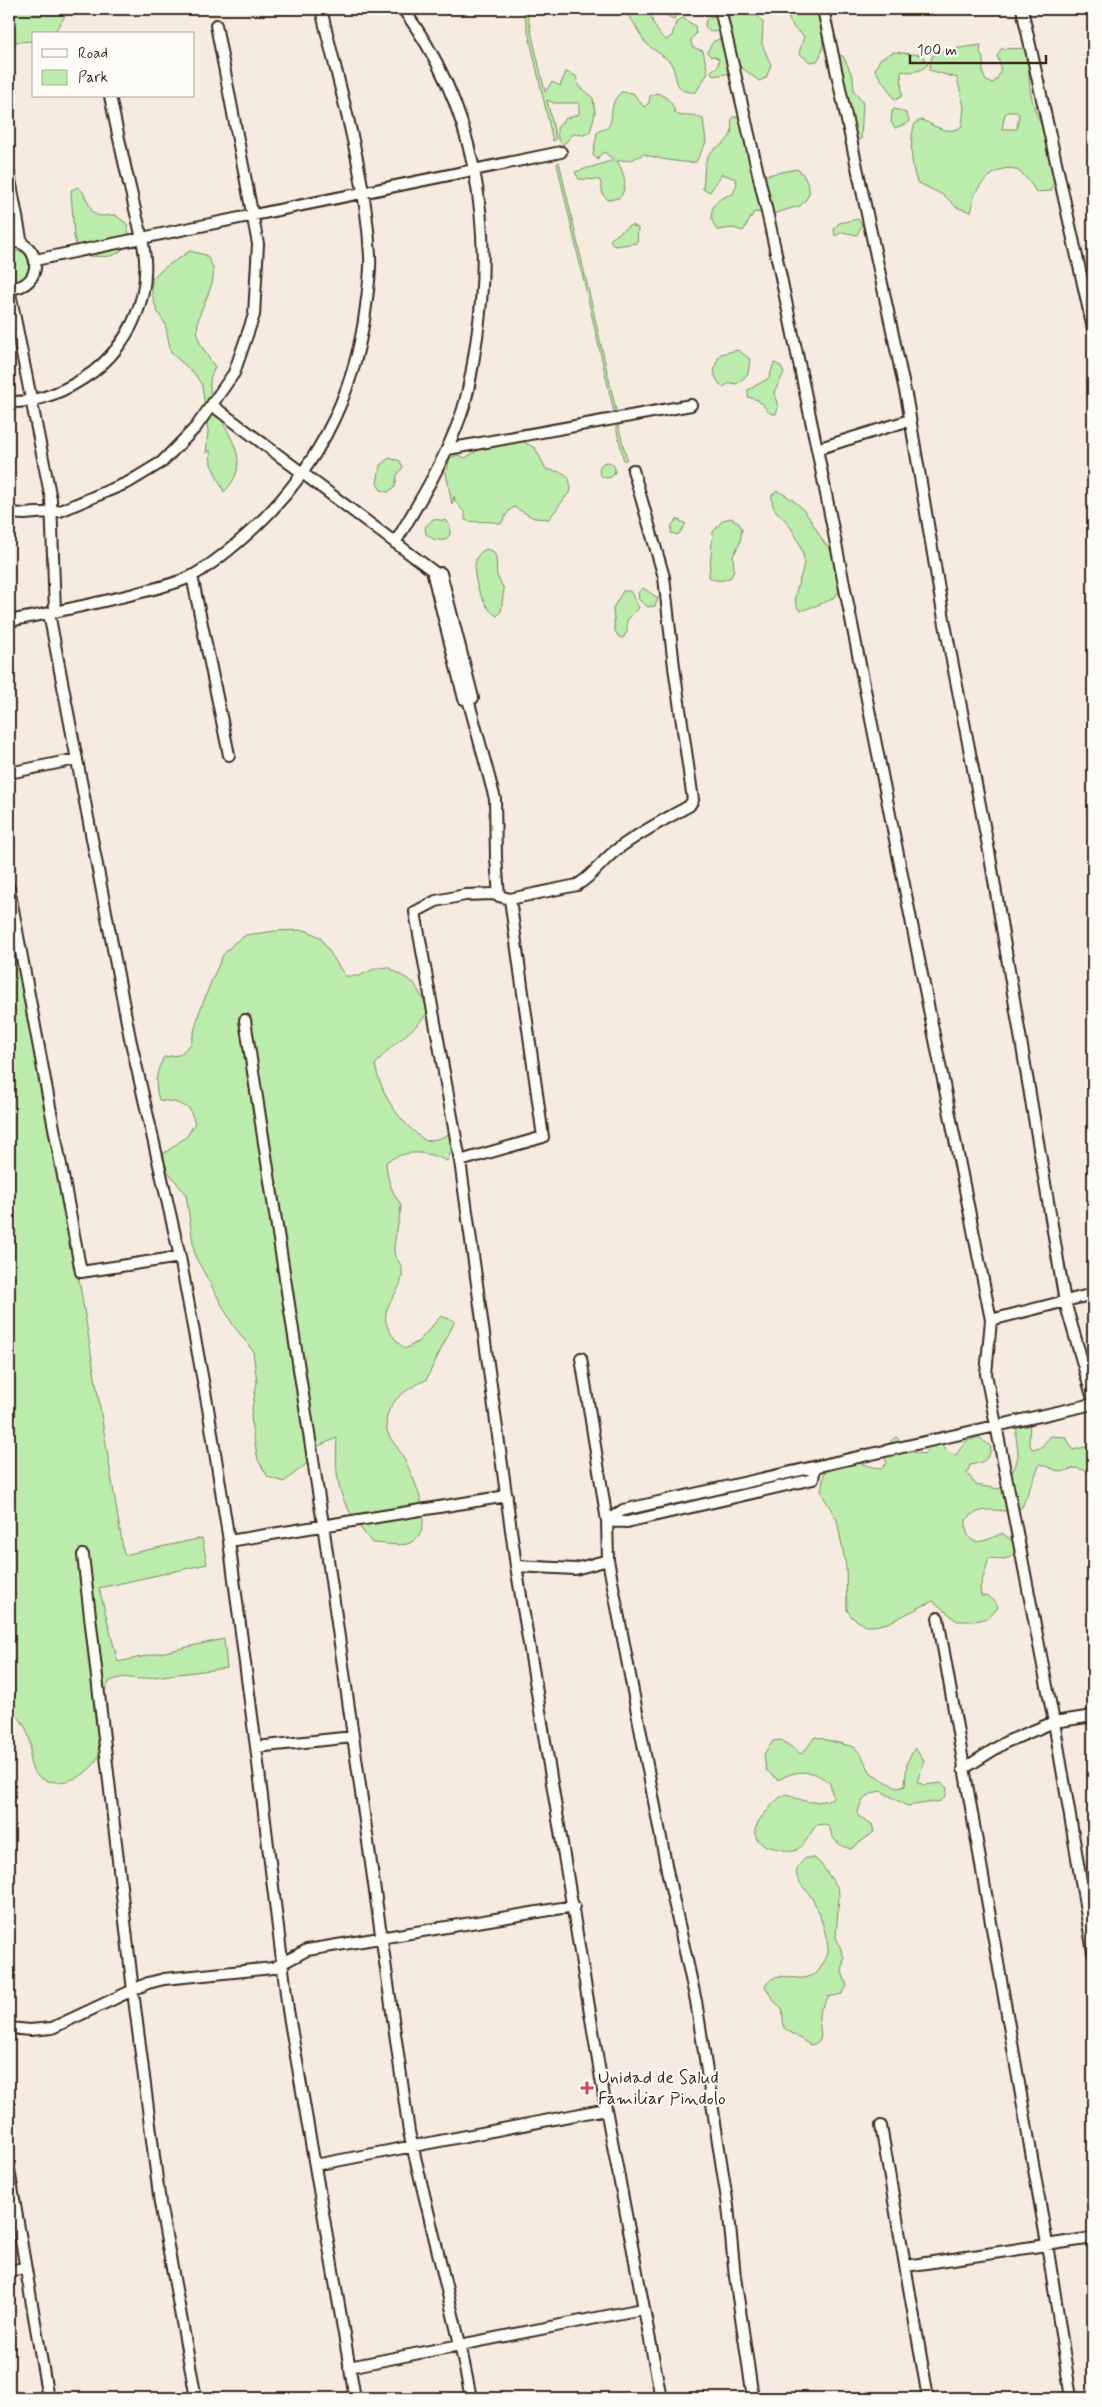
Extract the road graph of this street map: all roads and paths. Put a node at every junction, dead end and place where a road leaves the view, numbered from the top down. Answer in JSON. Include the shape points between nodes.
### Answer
{"nodes":[{"id":1,"x":321,"y":9,"type":"edge"},
{"id":2,"x":403,"y":9,"type":"edge"},
{"id":3,"x":720,"y":9,"type":"edge"},
{"id":4,"x":823,"y":9,"type":"edge"},
{"id":5,"x":1022,"y":9,"type":"edge"},
{"id":6,"x":216,"y":25,"type":"dead end"},
{"id":7,"x":110,"y":98,"type":"edge"},
{"id":8,"x":561,"y":152,"type":"dead end"},
{"id":9,"x":475,"y":169,"type":"junction"},
{"id":10,"x":9,"y":174,"type":"edge"},
{"id":11,"x":364,"y":193,"type":"junction"},
{"id":12,"x":253,"y":215,"type":"junction"},
{"id":13,"x":141,"y":238,"type":"junction"},
{"id":14,"x":9,"y":239,"type":"edge"},
{"id":15,"x":22,"y":244,"type":"junction"},
{"id":16,"x":35,"y":260,"type":"junction"},
{"id":17,"x":9,"y":288,"type":"edge"},
{"id":18,"x":1093,"y":329,"type":"edge"},
{"id":19,"x":31,"y":401,"type":"junction"},
{"id":20,"x":9,"y":402,"type":"edge"},
{"id":21,"x":691,"y":405,"type":"dead end"},
{"id":22,"x":213,"y":406,"type":"junction"},
{"id":23,"x":910,"y":420,"type":"junction"},
{"id":24,"x":448,"y":448,"type":"junction"},
{"id":25,"x":817,"y":449,"type":"junction"},
{"id":26,"x":633,"y":470,"type":"dead end"},
{"id":27,"x":303,"y":473,"type":"junction"},
{"id":28,"x":52,"y":512,"type":"junction"},
{"id":29,"x":9,"y":513,"type":"edge"},
{"id":30,"x":395,"y":543,"type":"junction"},
{"id":31,"x":192,"y":576,"type":"junction"},
{"id":32,"x":52,"y":613,"type":"junction"},
{"id":33,"x":9,"y":621,"type":"edge"},
{"id":34,"x":229,"y":755,"type":"dead end"},
{"id":35,"x":77,"y":759,"type":"junction"},
{"id":36,"x":9,"y":774,"type":"edge"},
{"id":37,"x":9,"y":888,"type":"edge"},
{"id":38,"x":505,"y":898,"type":"junction"},
{"id":39,"x":245,"y":1020,"type":"dead end"},
{"id":40,"x":460,"y":1161,"type":"junction"},
{"id":41,"x":180,"y":1257,"type":"junction"},
{"id":42,"x":1093,"y":1294,"type":"edge"},
{"id":43,"x":1065,"y":1302,"type":"junction"},
{"id":44,"x":991,"y":1320,"type":"junction"},
{"id":45,"x":581,"y":1358,"type":"dead end"},
{"id":46,"x":1093,"y":1399,"type":"edge"},
{"id":47,"x":1093,"y":1404,"type":"edge"},
{"id":48,"x":997,"y":1425,"type":"junction"},
{"id":49,"x":815,"y":1467,"type":"junction"},
{"id":50,"x":507,"y":1496,"type":"junction"},
{"id":51,"x":607,"y":1521,"type":"junction"},
{"id":52,"x":323,"y":1524,"type":"junction"},
{"id":53,"x":229,"y":1541,"type":"junction"},
{"id":54,"x":83,"y":1555,"type":"dead end"},
{"id":55,"x":608,"y":1560,"type":"junction"},
{"id":56,"x":516,"y":1566,"type":"junction"},
{"id":57,"x":938,"y":1618,"type":"dead end"},
{"id":58,"x":1093,"y":1716,"type":"edge"},
{"id":59,"x":1054,"y":1722,"type":"junction"},
{"id":60,"x":353,"y":1737,"type":"junction"},
{"id":61,"x":256,"y":1746,"type":"junction"},
{"id":62,"x":963,"y":1769,"type":"junction"},
{"id":63,"x":574,"y":1906,"type":"junction"},
{"id":64,"x":382,"y":1938,"type":"junction"},
{"id":65,"x":1093,"y":1952,"type":"edge"},
{"id":66,"x":282,"y":1962,"type":"junction"},
{"id":67,"x":133,"y":1990,"type":"junction"},
{"id":68,"x":9,"y":2028,"type":"edge"},
{"id":69,"x":606,"y":2109,"type":"junction"},
{"id":70,"x":881,"y":2126,"type":"dead end"},
{"id":71,"x":412,"y":2146,"type":"junction"},
{"id":72,"x":315,"y":2165,"type":"junction"},
{"id":73,"x":9,"y":2170,"type":"edge"},
{"id":74,"x":1093,"y":2238,"type":"edge"},
{"id":75,"x":1047,"y":2244,"type":"junction"},
{"id":76,"x":906,"y":2266,"type":"junction"},
{"id":77,"x":24,"y":2268,"type":"junction"},
{"id":78,"x":9,"y":2271,"type":"edge"},
{"id":79,"x":642,"y":2309,"type":"junction"},
{"id":80,"x":460,"y":2344,"type":"junction"},
{"id":81,"x":349,"y":2367,"type":"junction"},
{"id":82,"x":48,"y":2398,"type":"edge"},
{"id":83,"x":196,"y":2398,"type":"edge"},
{"id":84,"x":354,"y":2398,"type":"edge"},
{"id":85,"x":470,"y":2398,"type":"edge"},
{"id":86,"x":661,"y":2398,"type":"edge"},
{"id":87,"x":753,"y":2398,"type":"edge"},
{"id":88,"x":928,"y":2398,"type":"edge"},
{"id":89,"x":1072,"y":2398,"type":"edge"}],
"edges":[{"from":1,"to":11,"type":"street"},
{"from":2,"to":9,"type":"street","via":[[416,26],[452,94]]},
{"from":3,"to":25,"type":"street"},
{"from":4,"to":23,"type":"street"},
{"from":5,"to":18,"type":"street"},
{"from":6,"to":12,"type":"street"},
{"from":7,"to":13,"type":"street"},
{"from":8,"to":9,"type":"street"},
{"from":9,"to":11,"type":"street"},
{"from":9,"to":24,"type":"street","via":[[482,218],[483,298],[474,361],[462,412]]},
{"from":10,"to":15,"type":"street"},
{"from":11,"to":12,"type":"street"},
{"from":11,"to":27,"type":"street","via":[[370,259],[364,325],[348,386]]},
{"from":12,"to":13,"type":"street"},
{"from":12,"to":22,"type":"street","via":[[258,244],[254,315],[234,374]]},
{"from":13,"to":16,"type":"street"},
{"from":13,"to":19,"type":"street","via":[[146,258],[143,295],[119,346],[82,380]]},
{"from":14,"to":15,"type":"street"},
{"from":15,"to":16,"type":"street"},
{"from":16,"to":17,"type":"street","via":[[30,281],[17,288]]},
{"from":17,"to":19,"type":"street"},
{"from":19,"to":20,"type":"street"},
{"from":19,"to":28,"type":"street"},
{"from":21,"to":24,"type":"street"},
{"from":22,"to":27,"type":"street"},
{"from":22,"to":28,"type":"street","via":[[162,462],[129,482],[85,502]]},
{"from":23,"to":25,"type":"street"},
{"from":23,"to":43,"type":"street","via":[[989,851]]},
{"from":24,"to":30,"type":"street"},
{"from":25,"to":44,"type":"street"},
{"from":26,"to":38,"type":"street","via":[[664,577],[693,800],[689,806],[614,851],[585,880]]},
{"from":27,"to":30,"type":"street"},
{"from":27,"to":31,"type":"street","via":[[262,522]]},
{"from":28,"to":29,"type":"street"},
{"from":28,"to":32,"type":"street"},
{"from":30,"to":38,"type":"street","via":[[437,574],[494,799],[496,858]]},
{"from":31,"to":32,"type":"street","via":[[174,584]]},
{"from":31,"to":34,"type":"street"},
{"from":32,"to":33,"type":"street"},
{"from":32,"to":35,"type":"street"},
{"from":35,"to":36,"type":"street"},
{"from":35,"to":41,"type":"street","via":[[130,1038]]},
{"from":37,"to":41,"type":"street","via":[[81,1272]]},
{"from":38,"to":40,"type":"street","via":[[543,1137]]},
{"from":38,"to":40,"type":"street","via":[[465,894],[436,901],[415,912]]},
{"from":39,"to":52,"type":"street"},
{"from":40,"to":50,"type":"street"},
{"from":41,"to":53,"type":"street"},
{"from":42,"to":43,"type":"street"},
{"from":43,"to":44,"type":"street"},
{"from":43,"to":46,"type":"street"},
{"from":44,"to":48,"type":"street","via":[[986,1374]]},
{"from":45,"to":51,"type":"street"},
{"from":47,"to":48,"type":"street"},
{"from":48,"to":49,"type":"street"},
{"from":48,"to":59,"type":"street"},
{"from":49,"to":51,"type":"street","via":[[624,1510]]},
{"from":49,"to":51,"type":"street","via":[[813,1479],[621,1523]]},
{"from":50,"to":52,"type":"street"},
{"from":50,"to":56,"type":"street"},
{"from":51,"to":55,"type":"street"},
{"from":52,"to":53,"type":"street"},
{"from":52,"to":60,"type":"street"},
{"from":53,"to":61,"type":"street"},
{"from":54,"to":67,"type":"street"},
{"from":55,"to":56,"type":"street","via":[[575,1569]]},
{"from":55,"to":87,"type":"street","via":[[668,1875],[696,2001],[728,2206]]},
{"from":56,"to":63,"type":"street"},
{"from":57,"to":62,"type":"street"},
{"from":58,"to":59,"type":"street"},
{"from":59,"to":62,"type":"street","via":[[1006,1742]]},
{"from":59,"to":65,"type":"street"},
{"from":60,"to":61,"type":"street"},
{"from":60,"to":64,"type":"street"},
{"from":61,"to":66,"type":"street"},
{"from":62,"to":75,"type":"street"},
{"from":63,"to":64,"type":"street"},
{"from":63,"to":69,"type":"street"},
{"from":64,"to":66,"type":"street","via":[[307,1950]]},
{"from":64,"to":71,"type":"street"},
{"from":66,"to":67,"type":"street","via":[[273,1968],[164,1979]]},
{"from":66,"to":72,"type":"street"},
{"from":67,"to":68,"type":"street","via":[[52,2028]]},
{"from":67,"to":83,"type":"street","via":[[160,2203]]},
{"from":69,"to":71,"type":"street"},
{"from":69,"to":79,"type":"street"},
{"from":70,"to":76,"type":"street"},
{"from":71,"to":72,"type":"street"},
{"from":71,"to":80,"type":"street"},
{"from":72,"to":81,"type":"street"},
{"from":73,"to":77,"type":"street"},
{"from":74,"to":75,"type":"street"},
{"from":75,"to":76,"type":"street"},
{"from":75,"to":89,"type":"street"},
{"from":76,"to":88,"type":"street"},
{"from":77,"to":78,"type":"street"},
{"from":77,"to":82,"type":"street"},
{"from":79,"to":80,"type":"street"},
{"from":79,"to":86,"type":"street"},
{"from":80,"to":81,"type":"street"},
{"from":80,"to":85,"type":"street"},
{"from":81,"to":84,"type":"street"}]}
